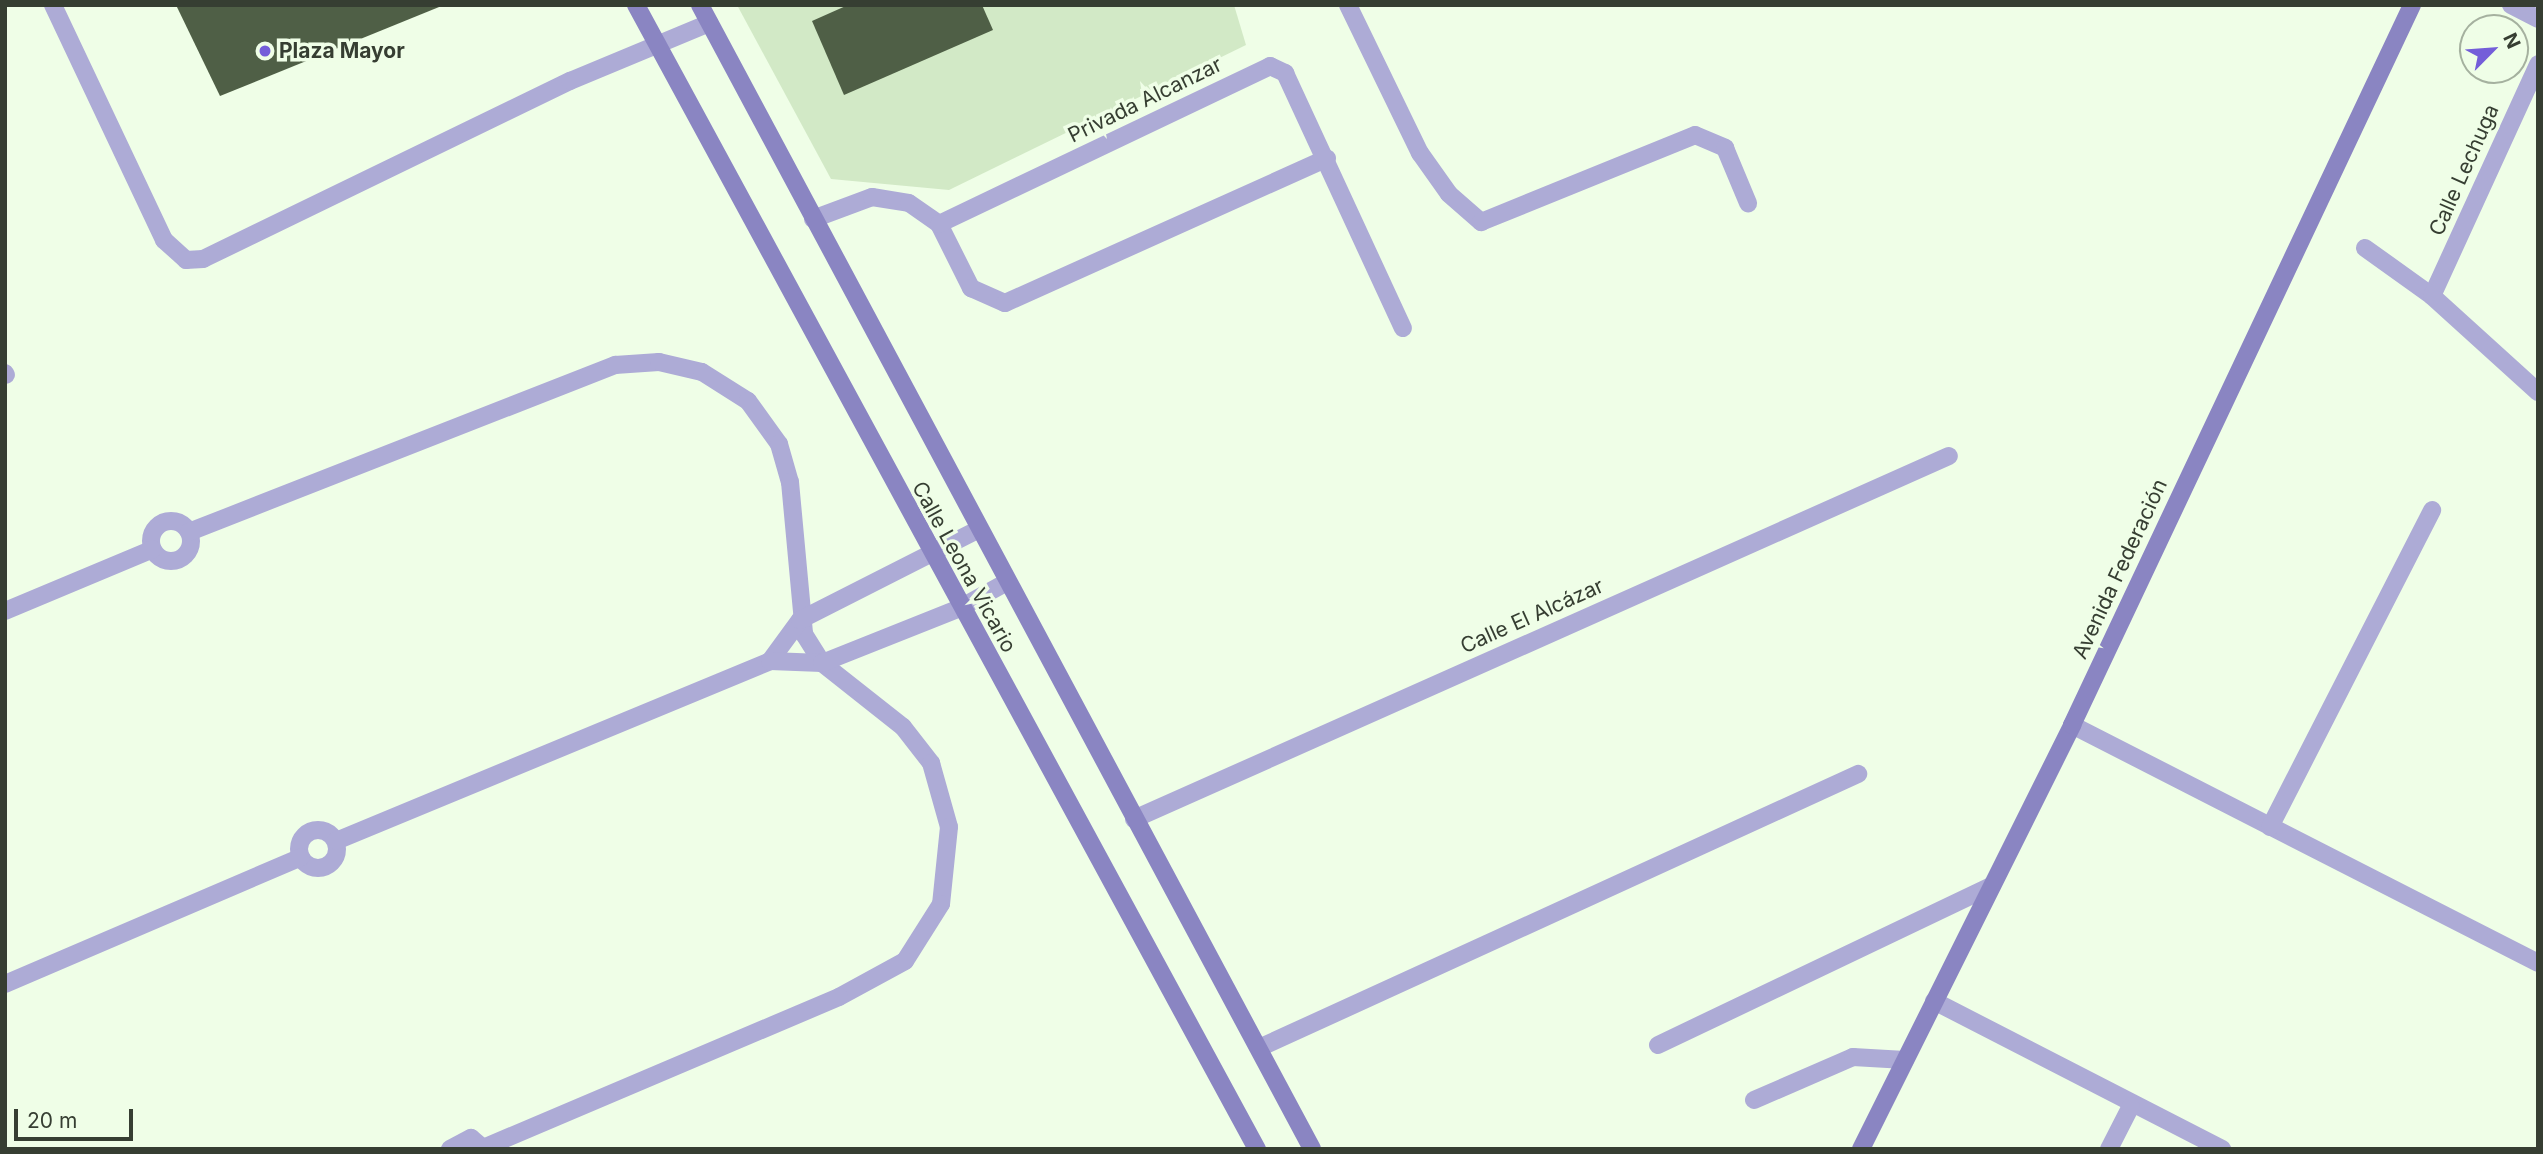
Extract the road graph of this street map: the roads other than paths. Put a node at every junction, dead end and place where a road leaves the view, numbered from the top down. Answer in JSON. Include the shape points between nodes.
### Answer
{"nodes":[{"id":1,"x":53,"y":5,"type":"edge"},
{"id":2,"x":636,"y":5,"type":"edge"},
{"id":3,"x":700,"y":5,"type":"edge"},
{"id":4,"x":1348,"y":5,"type":"edge"},
{"id":5,"x":2412,"y":5,"type":"edge"},
{"id":6,"x":2511,"y":5,"type":"edge"},
{"id":7,"x":2538,"y":19,"type":"edge"},
{"id":8,"x":709,"y":23,"type":"junction"},
{"id":9,"x":657,"y":48,"type":"junction"},
{"id":10,"x":2538,"y":64,"type":"edge"},
{"id":11,"x":1327,"y":158,"type":"junction"},
{"id":12,"x":1748,"y":203,"type":"dead end"},
{"id":13,"x":813,"y":219,"type":"junction"},
{"id":14,"x":939,"y":224,"type":"junction"},
{"id":15,"x":2365,"y":248,"type":"dead end"},
{"id":16,"x":2432,"y":296,"type":"junction"},
{"id":17,"x":1403,"y":328,"type":"dead end"},
{"id":18,"x":2538,"y":392,"type":"edge"},
{"id":19,"x":1950,"y":456,"type":"dead end"},
{"id":20,"x":2432,"y":510,"type":"dead end"},
{"id":21,"x":979,"y":529,"type":"junction"},
{"id":22,"x":189,"y":532,"type":"junction"},
{"id":23,"x":153,"y":549,"type":"junction"},
{"id":24,"x":929,"y":550,"type":"junction"},
{"id":25,"x":1007,"y":582,"type":"junction"},
{"id":26,"x":960,"y":608,"type":"junction"},
{"id":27,"x":5,"y":611,"type":"edge"},
{"id":28,"x":800,"y":620,"type":"junction"},
{"id":29,"x":770,"y":661,"type":"junction"},
{"id":30,"x":822,"y":663,"type":"junction"},
{"id":31,"x":2072,"y":725,"type":"junction"},
{"id":32,"x":1858,"y":774,"type":"dead end"},
{"id":33,"x":1134,"y":819,"type":"junction"},
{"id":34,"x":2270,"y":827,"type":"junction"},
{"id":35,"x":336,"y":841,"type":"junction"},
{"id":36,"x":300,"y":857,"type":"junction"},
{"id":37,"x":1992,"y":886,"type":"junction"},
{"id":38,"x":2538,"y":963,"type":"edge"},
{"id":39,"x":5,"y":984,"type":"edge"},
{"id":40,"x":1934,"y":1001,"type":"junction"},
{"id":41,"x":1658,"y":1045,"type":"dead end"},
{"id":42,"x":1259,"y":1048,"type":"junction"},
{"id":43,"x":1905,"y":1060,"type":"junction"},
{"id":44,"x":1754,"y":1100,"type":"dead end"},
{"id":45,"x":2130,"y":1106,"type":"junction"},
{"id":46,"x":450,"y":1149,"type":"edge"},
{"id":47,"x":484,"y":1149,"type":"edge"},
{"id":48,"x":1257,"y":1149,"type":"edge"},
{"id":49,"x":1312,"y":1149,"type":"edge"},
{"id":50,"x":1861,"y":1149,"type":"edge"},
{"id":51,"x":2109,"y":1149,"type":"edge"},
{"id":52,"x":2222,"y":1149,"type":"edge"}],
"edges":[{"from":1,"to":9,"type":"street","via":[[164,240],[186,260],[203,259],[570,81]]},
{"from":2,"to":9,"type":"main road","name":"Calle Leona Vicario"},
{"from":3,"to":8,"type":"main road","name":"Calle Leona Vicario"},
{"from":4,"to":12,"type":"street","via":[[1420,153],[1449,194],[1481,222],[1695,135],[1725,148]]},
{"from":5,"to":31,"type":"main road","name":"Avenida Federación"},
{"from":6,"to":7,"type":"street"},
{"from":8,"to":9,"type":"street"},
{"from":8,"to":13,"type":"main road","name":"Calle Leona Vicario"},
{"from":9,"to":24,"type":"main road","name":"Calle Leona Vicario"},
{"from":10,"to":16,"type":"street","name":"Calle Lechuga"},
{"from":11,"to":14,"type":"street","via":[[1005,303],[971,288]]},
{"from":11,"to":14,"type":"street","name":"Privada Alcanzar","via":[[1286,73],[1270,66]]},
{"from":11,"to":17,"type":"street","name":"Privada Alcanzar"},
{"from":13,"to":14,"type":"street","via":[[872,197],[892,197]]},
{"from":13,"to":21,"type":"main road","name":"Calle Leona Vicario"},
{"from":15,"to":16,"type":"street"},
{"from":16,"to":18,"type":"street"},
{"from":19,"to":33,"type":"street","name":"Calle El Alcázar"},
{"from":20,"to":34,"type":"street"},
{"from":21,"to":24,"type":"street"},
{"from":21,"to":25,"type":"main road","name":"Calle Leona Vicario"},
{"from":22,"to":23,"type":"street","via":[[167,521],[153,531]]},
{"from":22,"to":23,"type":"street","via":[[183,557],[166,560]]},
{"from":22,"to":28,"type":"street","via":[[615,365],[659,362],[702,372],[748,401],[779,444],[790,482]]},
{"from":23,"to":27,"type":"street"},
{"from":24,"to":26,"type":"main road","name":"Calle Leona Vicario"},
{"from":24,"to":28,"type":"street"},
{"from":25,"to":26,"type":"street"},
{"from":25,"to":33,"type":"main road","name":"Calle Leona Vicario"},
{"from":26,"to":30,"type":"street"},
{"from":26,"to":48,"type":"main road","name":"Calle Leona Vicario"},
{"from":28,"to":29,"type":"street"},
{"from":28,"to":30,"type":"street"},
{"from":29,"to":30,"type":"street"},
{"from":29,"to":35,"type":"street"},
{"from":30,"to":47,"type":"street","via":[[903,727],[931,764],[944,795],[949,827],[942,891],[927,935],[905,961],[839,996]]},
{"from":31,"to":34,"type":"street"},
{"from":31,"to":37,"type":"main road","name":"Avenida Federación"},
{"from":32,"to":42,"type":"street"},
{"from":33,"to":42,"type":"main road","name":"Calle Leona Vicario"},
{"from":34,"to":38,"type":"street"},
{"from":35,"to":36,"type":"street","via":[[336,856],[326,867],[311,867]]},
{"from":35,"to":36,"type":"street","via":[[325,830],[310,830],[300,842]]},
{"from":36,"to":39,"type":"street"},
{"from":37,"to":40,"type":"main road","name":"Avenida Federación"},
{"from":37,"to":41,"type":"street"},
{"from":40,"to":43,"type":"main road","name":"Avenida Federación"},
{"from":40,"to":45,"type":"street"},
{"from":42,"to":49,"type":"main road","name":"Calle Leona Vicario"},
{"from":43,"to":44,"type":"street","via":[[1853,1057]]},
{"from":43,"to":50,"type":"main road","name":"Avenida Federación"},
{"from":45,"to":51,"type":"street"},
{"from":45,"to":52,"type":"street"},
{"from":46,"to":47,"type":"street","via":[[471,1138]]}]}
